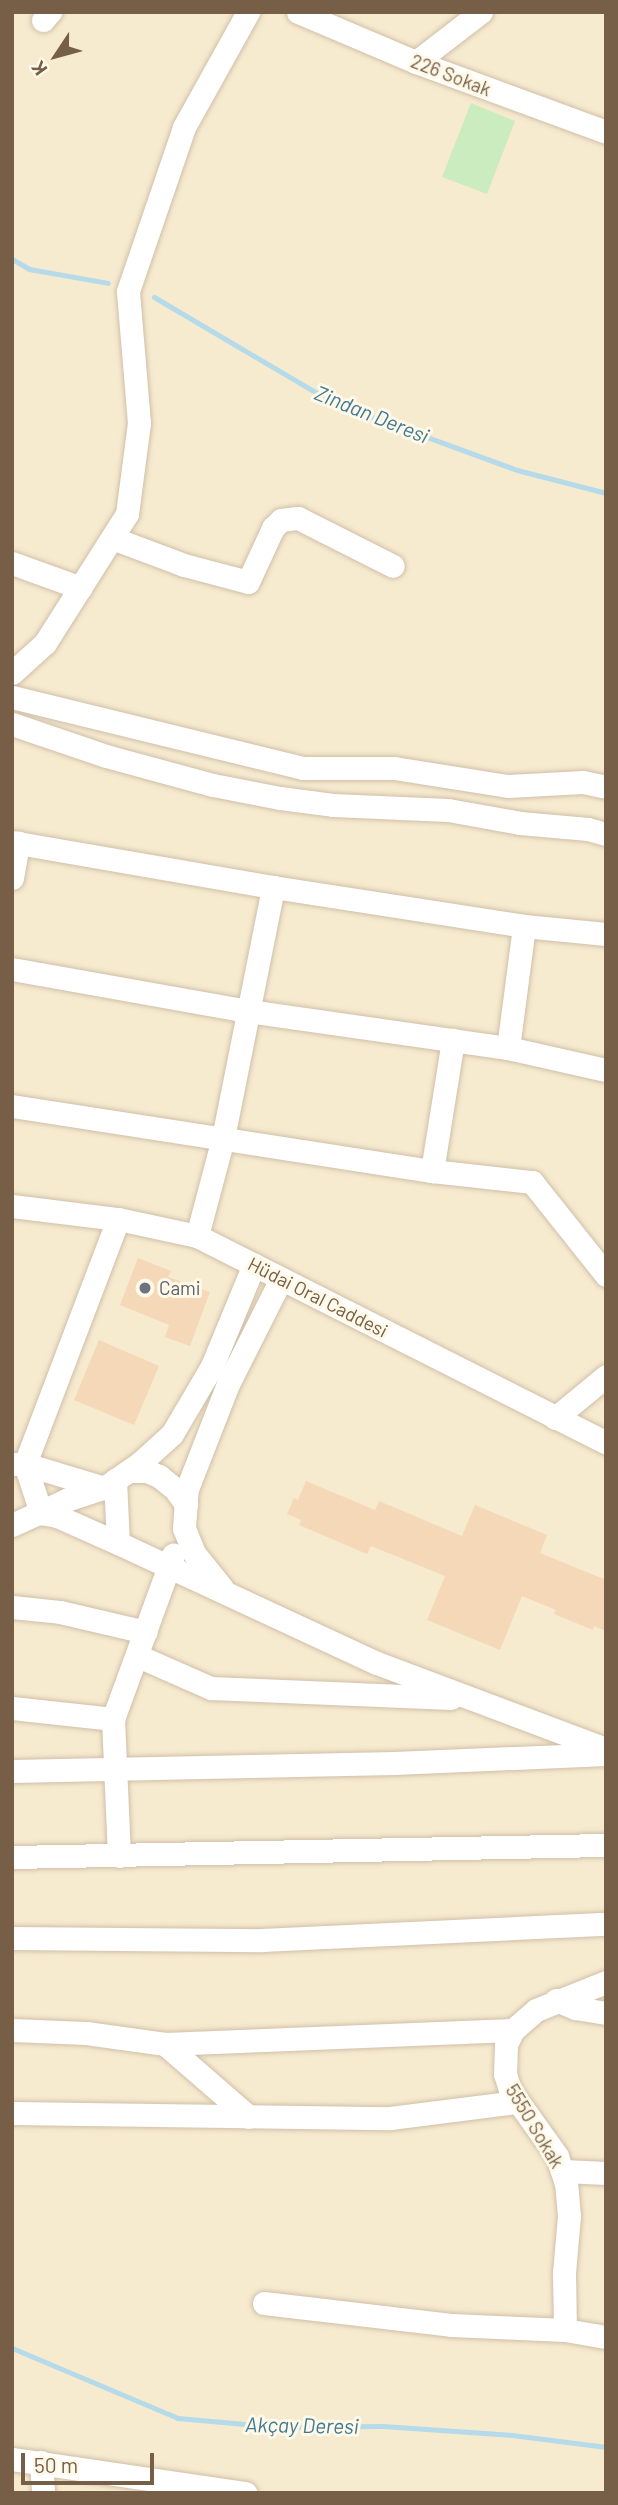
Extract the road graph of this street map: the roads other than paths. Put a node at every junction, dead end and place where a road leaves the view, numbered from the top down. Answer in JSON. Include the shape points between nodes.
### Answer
{"nodes":[{"id":1,"x":248,"y":12,"type":"edge"},
{"id":2,"x":298,"y":12,"type":"edge"},
{"id":3,"x":481,"y":12,"type":"edge"},
{"id":4,"x":416,"y":62,"type":"junction"},
{"id":5,"x":606,"y":132,"type":"edge"},
{"id":6,"x":113,"y":538,"type":"junction"},
{"id":7,"x":12,"y":563,"type":"edge"},
{"id":8,"x":393,"y":566,"type":"dead end"},
{"id":9,"x":82,"y":588,"type":"junction"},
{"id":10,"x":12,"y":673,"type":"edge"},
{"id":11,"x":12,"y":697,"type":"edge"},
{"id":12,"x":12,"y":724,"type":"edge"},
{"id":13,"x":606,"y":778,"type":"edge"},
{"id":14,"x":583,"y":782,"type":"junction"},
{"id":15,"x":606,"y":787,"type":"edge"},
{"id":16,"x":606,"y":834,"type":"edge"},
{"id":17,"x":15,"y":843,"type":"edge"},
{"id":18,"x":12,"y":878,"type":"edge"},
{"id":19,"x":273,"y":887,"type":"junction"},
{"id":20,"x":524,"y":926,"type":"junction"},
{"id":21,"x":606,"y":934,"type":"edge"},
{"id":22,"x":12,"y":969,"type":"edge"},
{"id":23,"x":248,"y":1011,"type":"junction"},
{"id":24,"x":453,"y":1040,"type":"junction"},
{"id":25,"x":508,"y":1048,"type":"junction"},
{"id":26,"x":606,"y":1070,"type":"edge"},
{"id":27,"x":12,"y":1106,"type":"edge"},
{"id":28,"x":223,"y":1138,"type":"junction"},
{"id":29,"x":432,"y":1171,"type":"junction"},
{"id":30,"x":12,"y":1206,"type":"edge"},
{"id":31,"x":118,"y":1219,"type":"junction"},
{"id":32,"x":197,"y":1236,"type":"junction"},
{"id":33,"x":254,"y":1264,"type":"junction"},
{"id":34,"x":606,"y":1275,"type":"edge"},
{"id":35,"x":281,"y":1279,"type":"junction"},
{"id":36,"x":606,"y":1376,"type":"edge"},
{"id":37,"x":555,"y":1418,"type":"junction"},
{"id":38,"x":606,"y":1443,"type":"edge"},
{"id":39,"x":19,"y":1464,"type":"edge"},
{"id":40,"x":116,"y":1480,"type":"junction"},
{"id":41,"x":186,"y":1504,"type":"junction"},
{"id":42,"x":41,"y":1513,"type":"junction"},
{"id":43,"x":12,"y":1525,"type":"edge"},
{"id":44,"x":184,"y":1528,"type":"junction"},
{"id":45,"x":118,"y":1543,"type":"junction"},
{"id":46,"x":166,"y":1566,"type":"junction"},
{"id":47,"x":226,"y":1593,"type":"junction"},
{"id":48,"x":12,"y":1607,"type":"edge"},
{"id":49,"x":146,"y":1632,"type":"junction"},
{"id":50,"x":138,"y":1656,"type":"junction"},
{"id":51,"x":472,"y":1699,"type":"junction"},
{"id":52,"x":12,"y":1708,"type":"edge"},
{"id":53,"x":113,"y":1719,"type":"junction"},
{"id":54,"x":606,"y":1751,"type":"edge"},
{"id":55,"x":113,"y":1769,"type":"junction"},
{"id":56,"x":12,"y":1771,"type":"edge"},
{"id":57,"x":606,"y":1845,"type":"edge"},
{"id":58,"x":119,"y":1856,"type":"junction"},
{"id":59,"x":12,"y":1857,"type":"edge"},
{"id":60,"x":606,"y":1923,"type":"edge"},
{"id":61,"x":12,"y":1938,"type":"edge"},
{"id":62,"x":606,"y":1982,"type":"edge"},
{"id":63,"x":556,"y":2000,"type":"junction"},
{"id":64,"x":606,"y":2013,"type":"edge"},
{"id":65,"x":12,"y":2030,"type":"edge"},
{"id":66,"x":513,"y":2030,"type":"junction"},
{"id":67,"x":165,"y":2044,"type":"junction"},
{"id":68,"x":517,"y":2102,"type":"junction"},
{"id":69,"x":12,"y":2113,"type":"edge"},
{"id":70,"x":249,"y":2117,"type":"junction"},
{"id":71,"x":563,"y":2171,"type":"junction"},
{"id":72,"x":606,"y":2173,"type":"edge"},
{"id":73,"x":264,"y":2302,"type":"dead end"},
{"id":74,"x":565,"y":2330,"type":"junction"},
{"id":75,"x":606,"y":2337,"type":"edge"},
{"id":76,"x":12,"y":2459,"type":"edge"},
{"id":77,"x":41,"y":2462,"type":"junction"},
{"id":78,"x":43,"y":2493,"type":"edge"},
{"id":79,"x":246,"y":2493,"type":"edge"}],
"edges":[{"from":1,"to":6,"type":"street","via":[[184,127],[128,291],[139,424],[127,514]]},
{"from":2,"to":4,"type":"street","name":"226 Sokak"},
{"from":3,"to":4,"type":"street"},
{"from":4,"to":5,"type":"street","name":"226 Sokak"},
{"from":6,"to":8,"type":"street","via":[[184,565],[248,582],[273,528],[281,520],[298,518]]},
{"from":6,"to":9,"type":"street"},
{"from":7,"to":9,"type":"street"},
{"from":9,"to":10,"type":"street","via":[[45,643]]},
{"from":11,"to":14,"type":"street","via":[[303,768],[394,768],[508,786]]},
{"from":12,"to":16,"type":"street","via":[[213,785],[280,798],[448,810]]},
{"from":13,"to":14,"type":"street"},
{"from":14,"to":15,"type":"street"},
{"from":17,"to":18,"type":"street"},
{"from":17,"to":19,"type":"street"},
{"from":19,"to":20,"type":"street"},
{"from":19,"to":23,"type":"street"},
{"from":20,"to":21,"type":"street"},
{"from":20,"to":25,"type":"street"},
{"from":22,"to":23,"type":"street"},
{"from":23,"to":24,"type":"street"},
{"from":23,"to":28,"type":"street"},
{"from":24,"to":25,"type":"street"},
{"from":24,"to":29,"type":"street"},
{"from":25,"to":26,"type":"street"},
{"from":27,"to":28,"type":"street"},
{"from":28,"to":29,"type":"street"},
{"from":28,"to":32,"type":"street"},
{"from":29,"to":34,"type":"street","via":[[531,1182]]},
{"from":30,"to":31,"type":"street","name":"Hüdai Oral Caddesi"},
{"from":31,"to":32,"type":"street","name":"Hüdai Oral Caddesi"},
{"from":31,"to":39,"type":"street"},
{"from":32,"to":33,"type":"street","name":"Hüdai Oral Caddesi"},
{"from":33,"to":35,"type":"street","name":"Hüdai Oral Caddesi"},
{"from":33,"to":40,"type":"street","via":[[212,1366],[172,1434]]},
{"from":35,"to":37,"type":"street","name":"Hüdai Oral Caddesi"},
{"from":35,"to":41,"type":"street","via":[[228,1384],[187,1489]]},
{"from":36,"to":37,"type":"street"},
{"from":37,"to":38,"type":"street","name":"Hüdai Oral Caddesi"},
{"from":39,"to":40,"type":"street"},
{"from":39,"to":42,"type":"street"},
{"from":40,"to":41,"type":"street","via":[[148,1471],[176,1489]]},
{"from":40,"to":42,"type":"street"},
{"from":40,"to":45,"type":"street"},
{"from":41,"to":44,"type":"street"},
{"from":42,"to":43,"type":"street"},
{"from":42,"to":45,"type":"street"},
{"from":44,"to":46,"type":"street"},
{"from":44,"to":47,"type":"street","via":[[194,1553]]},
{"from":45,"to":46,"type":"street"},
{"from":46,"to":47,"type":"street"},
{"from":46,"to":49,"type":"street"},
{"from":47,"to":51,"type":"street","via":[[377,1663]]},
{"from":48,"to":49,"type":"street","via":[[60,1612]]},
{"from":49,"to":50,"type":"street"},
{"from":50,"to":51,"type":"street","via":[[211,1688]]},
{"from":50,"to":53,"type":"street"},
{"from":51,"to":54,"type":"street"},
{"from":52,"to":53,"type":"street"},
{"from":53,"to":55,"type":"street"},
{"from":54,"to":55,"type":"street"},
{"from":55,"to":56,"type":"street"},
{"from":55,"to":58,"type":"street"},
{"from":57,"to":58,"type":"street"},
{"from":58,"to":59,"type":"street"},
{"from":60,"to":61,"type":"street","via":[[262,1940]]},
{"from":62,"to":63,"type":"street"},
{"from":63,"to":64,"type":"street"},
{"from":63,"to":66,"type":"street"},
{"from":65,"to":67,"type":"street","via":[[86,2033]]},
{"from":66,"to":67,"type":"street"},
{"from":66,"to":68,"type":"street","name":"5550 Sokak","via":[[506,2044],[505,2074]]},
{"from":67,"to":70,"type":"street"},
{"from":68,"to":70,"type":"street","via":[[390,2118]]},
{"from":68,"to":71,"type":"street","name":"5550 Sokak"},
{"from":69,"to":70,"type":"street"},
{"from":71,"to":72,"type":"street"},
{"from":71,"to":74,"type":"street","name":"5550 Sokak","via":[[569,2216]]},
{"from":73,"to":74,"type":"street","via":[[451,2325]]},
{"from":74,"to":75,"type":"street"},
{"from":76,"to":77,"type":"street"},
{"from":77,"to":78,"type":"street"},
{"from":77,"to":79,"type":"street"}]}
